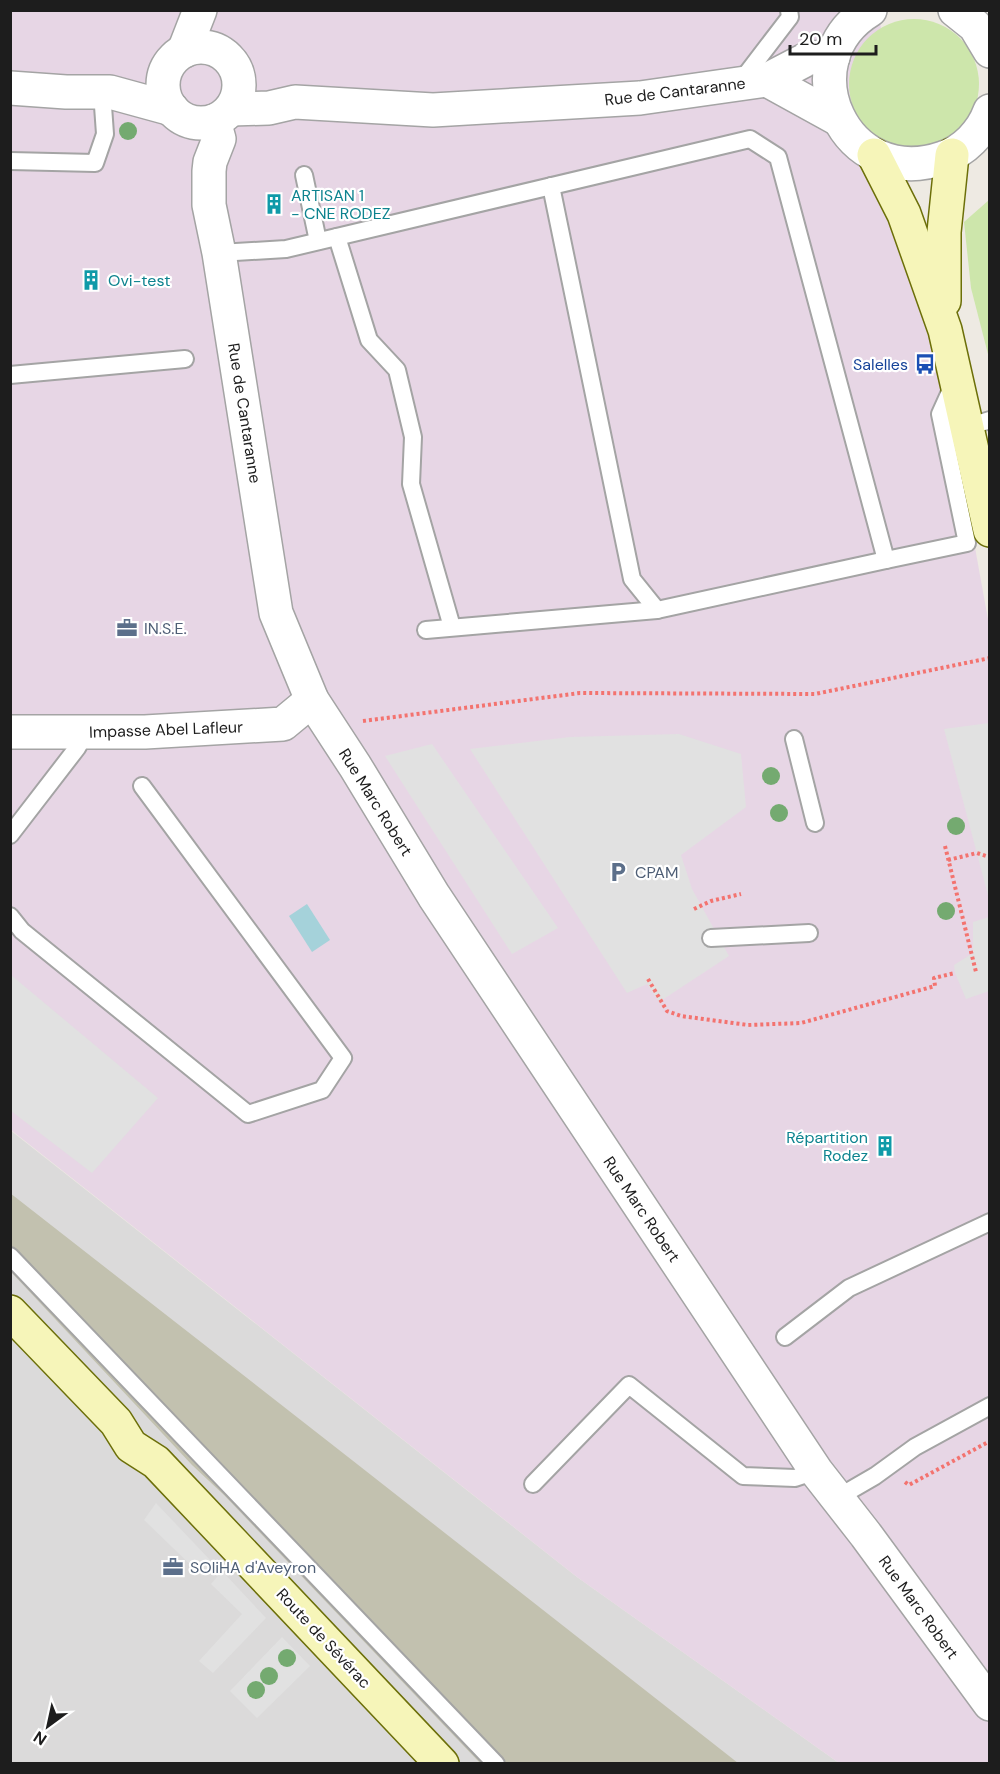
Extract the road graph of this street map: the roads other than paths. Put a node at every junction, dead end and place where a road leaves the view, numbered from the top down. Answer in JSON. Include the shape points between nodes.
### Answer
{"nodes":[{"id":1,"x":201,"y":10,"type":"edge"},
{"id":2,"x":789,"y":10,"type":"edge"},
{"id":3,"x":955,"y":10,"type":"edge"},
{"id":4,"x":849,"y":27,"type":"edge"},
{"id":5,"x":990,"y":51,"type":"edge"},
{"id":6,"x":176,"y":59,"type":"junction"},
{"id":7,"x":226,"y":61,"type":"junction"},
{"id":8,"x":754,"y":81,"type":"junction"},
{"id":9,"x":10,"y":88,"type":"edge"},
{"id":10,"x":106,"y":92,"type":"junction"},
{"id":11,"x":295,"y":102,"type":"junction"},
{"id":12,"x":172,"y":109,"type":"junction"},
{"id":13,"x":990,"y":111,"type":"edge"},
{"id":14,"x":222,"y":115,"type":"junction"},
{"id":15,"x":838,"y":119,"type":"junction"},
{"id":16,"x":874,"y":155,"type":"junction"},
{"id":17,"x":952,"y":155,"type":"junction"},
{"id":18,"x":10,"y":161,"type":"edge"},
{"id":19,"x":304,"y":175,"type":"dead end"},
{"id":20,"x":551,"y":186,"type":"junction"},
{"id":21,"x":337,"y":237,"type":"junction"},
{"id":22,"x":318,"y":241,"type":"junction"},
{"id":23,"x":219,"y":253,"type":"junction"},
{"id":24,"x":945,"y":330,"type":"junction"},
{"id":25,"x":185,"y":359,"type":"dead end"},
{"id":26,"x":10,"y":375,"type":"edge"},
{"id":27,"x":956,"y":380,"type":"junction"},
{"id":28,"x":978,"y":424,"type":"edge"},
{"id":29,"x":990,"y":530,"type":"edge"},
{"id":30,"x":886,"y":560,"type":"junction"},
{"id":31,"x":657,"y":610,"type":"junction"},
{"id":32,"x":452,"y":627,"type":"junction"},
{"id":33,"x":426,"y":630,"type":"dead end"},
{"id":34,"x":312,"y":700,"type":"junction"},
{"id":35,"x":10,"y":732,"type":"edge"},
{"id":36,"x":86,"y":732,"type":"junction"},
{"id":37,"x":794,"y":739,"type":"dead end"},
{"id":38,"x":142,"y":786,"type":"dead end"},
{"id":39,"x":815,"y":823,"type":"dead end"},
{"id":40,"x":10,"y":835,"type":"edge"},
{"id":41,"x":10,"y":916,"type":"edge"},
{"id":42,"x":809,"y":933,"type":"dead end"},
{"id":43,"x":711,"y":938,"type":"dead end"},
{"id":44,"x":990,"y":1222,"type":"edge"},
{"id":45,"x":10,"y":1256,"type":"edge"},
{"id":46,"x":10,"y":1311,"type":"edge"},
{"id":47,"x":785,"y":1337,"type":"dead end"},
{"id":48,"x":990,"y":1406,"type":"edge"},
{"id":49,"x":816,"y":1472,"type":"junction"},
{"id":50,"x":533,"y":1484,"type":"dead end"},
{"id":51,"x":837,"y":1498,"type":"junction"},
{"id":52,"x":990,"y":1704,"type":"edge"},
{"id":53,"x":442,"y":1764,"type":"edge"},
{"id":54,"x":496,"y":1764,"type":"edge"}],
"edges":[{"from":1,"to":6,"type":"street"},
{"from":1,"to":7,"type":"street"},
{"from":2,"to":8,"type":"lane","via":[[790,17]]},
{"from":3,"to":5,"type":"street","via":[[975,26]]},
{"from":4,"to":8,"type":"street","name":"Rue de Cantaranne","via":[[809,58]]},
{"from":4,"to":15,"type":"street","via":[[829,78]]},
{"from":6,"to":7,"type":"street","via":[[195,48],[206,48]]},
{"from":6,"to":10,"type":"street"},
{"from":6,"to":12,"type":"street","via":[[164,78]]},
{"from":7,"to":11,"type":"street"},
{"from":7,"to":14,"type":"street","via":[[239,91]]},
{"from":8,"to":11,"type":"street","name":"Rue de Cantaranne","via":[[640,98],[433,110]]},
{"from":8,"to":15,"type":"street","name":"Rue de Cantaranne"},
{"from":9,"to":10,"type":"street"},
{"from":10,"to":12,"type":"street"},
{"from":10,"to":18,"type":"lane","via":[[105,134],[95,163]]},
{"from":11,"to":14,"type":"street","name":"Rue de Cantaranne"},
{"from":12,"to":14,"type":"street","via":[[191,122],[203,123]]},
{"from":13,"to":17,"type":"street","via":[[972,140]]},
{"from":14,"to":23,"type":"street","name":"Rue de Cantaranne","via":[[219,140],[210,162],[209,205]]},
{"from":15,"to":16,"type":"street","via":[[853,140]]},
{"from":16,"to":17,"type":"street","via":[[900,164],[927,163]]},
{"from":16,"to":24,"type":"main road","via":[[904,214]]},
{"from":17,"to":24,"type":"main road","via":[[944,231]]},
{"from":19,"to":22,"type":"lane"},
{"from":20,"to":21,"type":"lane"},
{"from":20,"to":30,"type":"lane","via":[[750,140],[778,157]]},
{"from":20,"to":31,"type":"lane","via":[[632,579]]},
{"from":21,"to":22,"type":"lane"},
{"from":21,"to":32,"type":"lane","via":[[369,340],[397,370],[413,437],[411,484]]},
{"from":22,"to":23,"type":"lane","via":[[286,249]]},
{"from":23,"to":34,"type":"street","name":"Rue de Cantaranne","via":[[276,613]]},
{"from":24,"to":27,"type":"main road"},
{"from":25,"to":26,"type":"lane"},
{"from":27,"to":28,"type":"main road"},
{"from":27,"to":30,"type":"lane","via":[[940,414],[967,543]]},
{"from":28,"to":29,"type":"main road"},
{"from":30,"to":31,"type":"lane"},
{"from":31,"to":32,"type":"lane"},
{"from":32,"to":33,"type":"lane"},
{"from":34,"to":36,"type":"street","name":"Impasse Abel Lafleur","via":[[283,724]]},
{"from":34,"to":49,"type":"street","name":"Rue Marc Robert","via":[[434,896]]},
{"from":35,"to":36,"type":"street","name":"Impasse Abel Lafleur"},
{"from":36,"to":40,"type":"lane"},
{"from":37,"to":39,"type":"lane"},
{"from":38,"to":41,"type":"lane","via":[[342,1058],[322,1090],[248,1114],[22,931]]},
{"from":42,"to":43,"type":"lane"},
{"from":44,"to":47,"type":"lane","via":[[849,1288]]},
{"from":45,"to":54,"type":"lane"},
{"from":46,"to":53,"type":"main road","name":"Route de Sévérac","via":[[116,1422],[131,1446],[156,1462]]},
{"from":48,"to":51,"type":"lane","via":[[915,1447]]},
{"from":49,"to":50,"type":"lane","via":[[795,1478],[743,1476],[629,1385]]},
{"from":49,"to":51,"type":"street","name":"Rue Marc Robert"},
{"from":51,"to":52,"type":"street","name":"Rue Marc Robert"}]}
